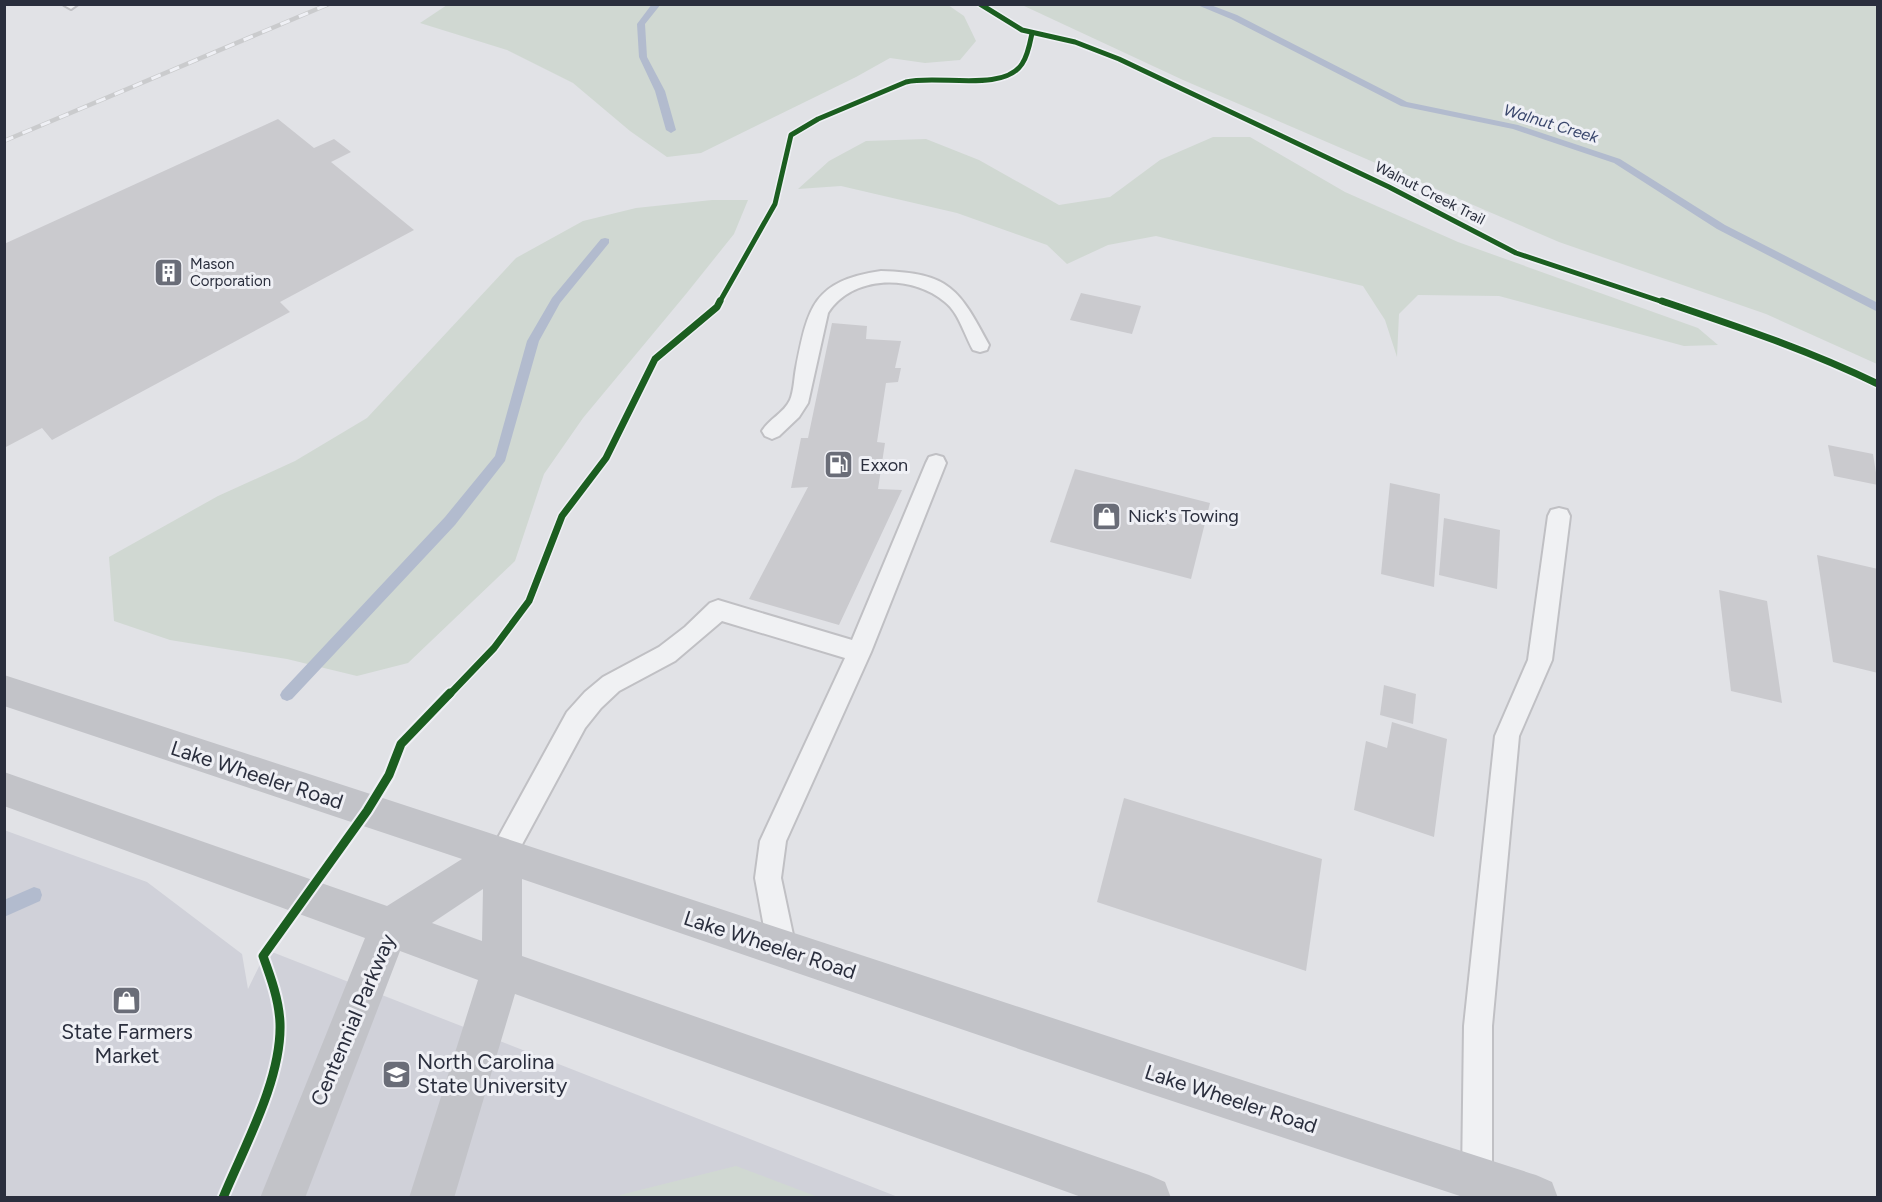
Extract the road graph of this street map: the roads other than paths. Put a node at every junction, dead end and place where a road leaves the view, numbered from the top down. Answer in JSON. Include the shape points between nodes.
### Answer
{"nodes":[{"id":1,"x":980,"y":345,"type":"dead end"},
{"id":2,"x":772,"y":431,"type":"dead end"},
{"id":3,"x":936,"y":463,"type":"dead end"},
{"id":4,"x":1559,"y":516,"type":"dead end"},
{"id":5,"x":858,"y":652,"type":"junction"},
{"id":6,"x":4,"y":690,"type":"edge"},
{"id":7,"x":4,"y":789,"type":"edge"},
{"id":8,"x":502,"y":854,"type":"junction"},
{"id":9,"x":389,"y":928,"type":"junction"},
{"id":10,"x":782,"y":949,"type":"junction"},
{"id":11,"x":502,"y":969,"type":"junction"},
{"id":12,"x":1477,"y":1178,"type":"junction"},
{"id":13,"x":282,"y":1197,"type":"edge"},
{"id":14,"x":431,"y":1197,"type":"edge"},
{"id":15,"x":1149,"y":1197,"type":"edge"},
{"id":16,"x":1536,"y":1197,"type":"edge"}],
"edges":[{"from":1,"to":2,"type":"lane","via":[[953,298],[937,288],[913,278],[891,276],[847,285],[819,310],[798,404]]},
{"from":3,"to":5,"type":"lane"},
{"from":4,"to":12,"type":"lane","via":[[1540,660],[1507,736],[1478,1026]]},
{"from":5,"to":8,"type":"lane","via":[[718,610],[667,654],[611,684],[593,700],[571,728]]},
{"from":5,"to":10,"type":"lane","via":[[773,841],[768,878]]},
{"from":6,"to":8,"type":"main road","name":"Lake Wheeler Road"},
{"from":7,"to":9,"type":"main road"},
{"from":8,"to":9,"type":"main road","name":"Centennial Parkway"},
{"from":8,"to":10,"type":"main road","name":"Lake Wheeler Road"},
{"from":8,"to":11,"type":"main road"},
{"from":9,"to":11,"type":"main road"},
{"from":9,"to":13,"type":"main road","name":"Centennial Parkway"},
{"from":10,"to":12,"type":"main road","name":"Lake Wheeler Road"},
{"from":11,"to":14,"type":"main road"},
{"from":11,"to":15,"type":"main road"},
{"from":12,"to":16,"type":"main road","name":"Lake Wheeler Road"}]}
